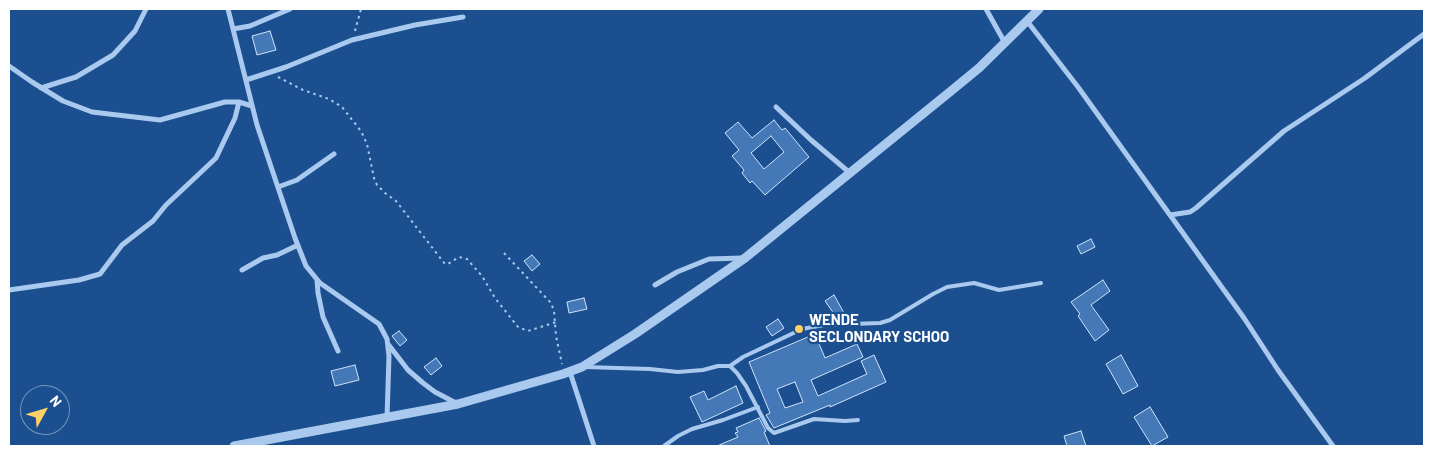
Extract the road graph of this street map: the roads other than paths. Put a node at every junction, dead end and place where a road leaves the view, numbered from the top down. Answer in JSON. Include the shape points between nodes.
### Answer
{"nodes":[{"id":1,"x":146,"y":9,"type":"edge"},
{"id":2,"x":228,"y":9,"type":"edge"},
{"id":3,"x":290,"y":9,"type":"edge"},
{"id":4,"x":986,"y":9,"type":"edge"},
{"id":5,"x":1039,"y":9,"type":"edge"},
{"id":6,"x":463,"y":17,"type":"dead end"},
{"id":7,"x":1027,"y":21,"type":"junction"},
{"id":8,"x":233,"y":29,"type":"junction"},
{"id":9,"x":1424,"y":34,"type":"edge"},
{"id":10,"x":1005,"y":43,"type":"junction"},
{"id":11,"x":10,"y":69,"type":"edge"},
{"id":12,"x":246,"y":80,"type":"junction"},
{"id":13,"x":41,"y":88,"type":"junction"},
{"id":14,"x":239,"y":102,"type":"junction"},
{"id":15,"x":252,"y":106,"type":"junction"},
{"id":16,"x":776,"y":107,"type":"dead end"},
{"id":17,"x":334,"y":154,"type":"dead end"},
{"id":18,"x":850,"y":173,"type":"junction"},
{"id":19,"x":278,"y":187,"type":"junction"},
{"id":20,"x":1170,"y":215,"type":"junction"},
{"id":21,"x":298,"y":245,"type":"junction"},
{"id":22,"x":745,"y":258,"type":"junction"},
{"id":23,"x":242,"y":270,"type":"dead end"},
{"id":24,"x":318,"y":280,"type":"junction"},
{"id":25,"x":1041,"y":284,"type":"dead end"},
{"id":26,"x":655,"y":285,"type":"dead end"},
{"id":27,"x":9,"y":290,"type":"edge"},
{"id":28,"x":388,"y":343,"type":"junction"},
{"id":29,"x":338,"y":352,"type":"dead end"},
{"id":30,"x":730,"y":366,"type":"junction"},
{"id":31,"x":582,"y":367,"type":"junction"},
{"id":32,"x":566,"y":373,"type":"junction"},
{"id":33,"x":458,"y":404,"type":"junction"},
{"id":34,"x":758,"y":407,"type":"junction"},
{"id":35,"x":387,"y":418,"type":"junction"},
{"id":36,"x":858,"y":420,"type":"dead end"},
{"id":37,"x":234,"y":446,"type":"edge"},
{"id":38,"x":594,"y":446,"type":"edge"},
{"id":39,"x":664,"y":446,"type":"edge"},
{"id":40,"x":1333,"y":446,"type":"edge"}],
"edges":[{"from":1,"to":13,"type":"street","via":[[135,31],[113,55],[76,77]]},
{"from":2,"to":8,"type":"street"},
{"from":3,"to":8,"type":"street","via":[[250,26]]},
{"from":4,"to":10,"type":"street"},
{"from":5,"to":7,"type":"street"},
{"from":6,"to":12,"type":"street","via":[[352,40]]},
{"from":7,"to":10,"type":"street"},
{"from":7,"to":20,"type":"street"},
{"from":8,"to":12,"type":"street"},
{"from":9,"to":20,"type":"street","via":[[1284,131],[1196,208]]},
{"from":10,"to":18,"type":"street"},
{"from":11,"to":13,"type":"street"},
{"from":12,"to":15,"type":"street"},
{"from":13,"to":14,"type":"street","via":[[92,112],[160,120],[225,102]]},
{"from":14,"to":15,"type":"street"},
{"from":14,"to":27,"type":"street","via":[[216,158],[152,221],[122,245],[100,274]]},
{"from":15,"to":19,"type":"street"},
{"from":16,"to":18,"type":"street"},
{"from":17,"to":19,"type":"street","via":[[297,180]]},
{"from":18,"to":22,"type":"street"},
{"from":19,"to":21,"type":"street"},
{"from":20,"to":40,"type":"street"},
{"from":21,"to":23,"type":"street"},
{"from":21,"to":24,"type":"street","via":[[306,266]]},
{"from":22,"to":26,"type":"street","via":[[709,259]]},
{"from":22,"to":31,"type":"street"},
{"from":24,"to":28,"type":"street","via":[[379,324]]},
{"from":24,"to":29,"type":"street","via":[[322,317]]},
{"from":25,"to":30,"type":"lane","via":[[999,290],[974,283],[948,287],[890,320],[802,329]]},
{"from":28,"to":33,"type":"street","via":[[422,383]]},
{"from":28,"to":35,"type":"street"},
{"from":30,"to":31,"type":"lane","via":[[678,372]]},
{"from":30,"to":34,"type":"lane"},
{"from":31,"to":32,"type":"street"},
{"from":32,"to":33,"type":"street"},
{"from":32,"to":38,"type":"street"},
{"from":33,"to":35,"type":"street"},
{"from":34,"to":36,"type":"lane","via":[[774,433],[814,419]]},
{"from":34,"to":39,"type":"lane","via":[[692,429]]},
{"from":35,"to":37,"type":"street"}]}
